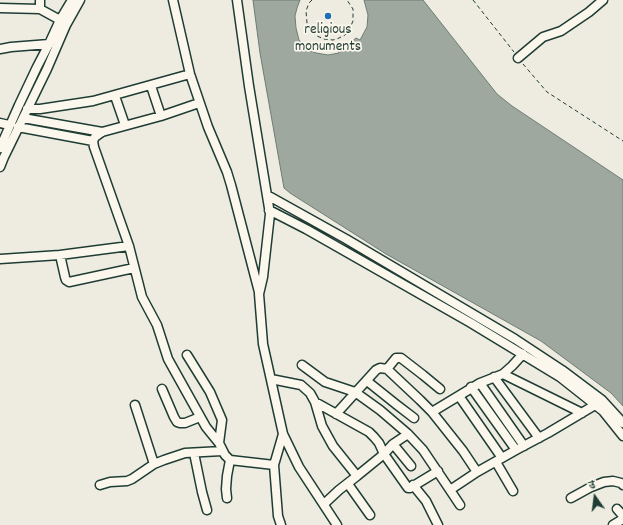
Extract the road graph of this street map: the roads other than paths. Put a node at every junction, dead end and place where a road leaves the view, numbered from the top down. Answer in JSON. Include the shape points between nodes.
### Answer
{"nodes":[{"id":1,"x":40,"y":0,"type":"edge"},
{"id":2,"x":72,"y":0,"type":"edge"},
{"id":3,"x":80,"y":0,"type":"edge"},
{"id":4,"x":173,"y":0,"type":"edge"},
{"id":5,"x":237,"y":0,"type":"edge"},
{"id":6,"x":603,"y":0,"type":"edge"},
{"id":7,"x":0,"y":8,"type":"edge"},
{"id":8,"x":40,"y":9,"type":"junction"},
{"id":9,"x":63,"y":23,"type":"junction"},
{"id":10,"x":49,"y":44,"type":"junction"},
{"id":11,"x":0,"y":49,"type":"edge"},
{"id":12,"x":518,"y":58,"type":"road end"},
{"id":13,"x":190,"y":74,"type":"junction"},
{"id":14,"x":152,"y":89,"type":"dead end"},
{"id":15,"x":116,"y":99,"type":"dead end"},
{"id":16,"x":200,"y":103,"type":"junction"},
{"id":17,"x":27,"y":109,"type":"junction"},
{"id":18,"x":161,"y":116,"type":"junction"},
{"id":19,"x":11,"y":121,"type":"junction"},
{"id":20,"x":21,"y":122,"type":"junction"},
{"id":21,"x":0,"y":123,"type":"edge"},
{"id":22,"x":125,"y":125,"type":"junction"},
{"id":23,"x":102,"y":132,"type":"junction"},
{"id":24,"x":93,"y":141,"type":"junction"},
{"id":25,"x":0,"y":148,"type":"edge"},
{"id":26,"x":0,"y":165,"type":"edge"},
{"id":27,"x":267,"y":196,"type":"junction"},
{"id":28,"x":269,"y":210,"type":"junction"},
{"id":29,"x":129,"y":246,"type":"junction"},
{"id":30,"x":60,"y":255,"type":"junction"},
{"id":31,"x":0,"y":260,"type":"edge"},
{"id":32,"x":134,"y":268,"type":"junction"},
{"id":33,"x":259,"y":294,"type":"junction"},
{"id":34,"x":462,"y":308,"type":"junction"},
{"id":35,"x":456,"y":315,"type":"junction"},
{"id":36,"x":523,"y":354,"type":"junction"},
{"id":37,"x":187,"y":355,"type":"dead end"},
{"id":38,"x":302,"y":365,"type":"dead end"},
{"id":39,"x":387,"y":369,"type":"junction"},
{"id":40,"x":503,"y":374,"type":"junction"},
{"id":41,"x":494,"y":377,"type":"junction"},
{"id":42,"x":271,"y":379,"type":"junction"},
{"id":43,"x":367,"y":381,"type":"junction"},
{"id":44,"x":480,"y":383,"type":"junction"},
{"id":45,"x":471,"y":388,"type":"junction"},
{"id":46,"x":162,"y":389,"type":"dead end"},
{"id":47,"x":440,"y":389,"type":"dead end"},
{"id":48,"x":355,"y":392,"type":"junction"},
{"id":49,"x":459,"y":396,"type":"junction"},
{"id":50,"x":315,"y":402,"type":"junction"},
{"id":51,"x":135,"y":405,"type":"dead end"},
{"id":52,"x":595,"y":405,"type":"junction"},
{"id":53,"x":432,"y":412,"type":"junction"},
{"id":54,"x":582,"y":413,"type":"junction"},
{"id":55,"x":336,"y":414,"type":"junction"},
{"id":56,"x":200,"y":417,"type":"junction"},
{"id":57,"x":414,"y":418,"type":"dead end"},
{"id":58,"x":623,"y":423,"type":"edge"},
{"id":59,"x":283,"y":434,"type":"junction"},
{"id":60,"x":408,"y":434,"type":"junction"},
{"id":61,"x":623,"y":436,"type":"edge"},
{"id":62,"x":539,"y":438,"type":"junction"},
{"id":63,"x":393,"y":444,"type":"junction"},
{"id":64,"x":221,"y":447,"type":"junction"},
{"id":65,"x":520,"y":448,"type":"junction"},
{"id":66,"x":194,"y":453,"type":"junction"},
{"id":67,"x":384,"y":454,"type":"junction"},
{"id":68,"x":230,"y":460,"type":"junction"},
{"id":69,"x":499,"y":460,"type":"junction"},
{"id":70,"x":154,"y":464,"type":"junction"},
{"id":71,"x":274,"y":465,"type":"junction"},
{"id":72,"x":411,"y":466,"type":"dead end"},
{"id":73,"x":438,"y":471,"type":"junction"},
{"id":74,"x":478,"y":472,"type":"junction"},
{"id":75,"x":357,"y":476,"type":"junction"},
{"id":76,"x":348,"y":484,"type":"junction"},
{"id":77,"x":100,"y":485,"type":"dead end"},
{"id":78,"x":623,"y":485,"type":"edge"},
{"id":79,"x":413,"y":486,"type":"junction"},
{"id":80,"x":450,"y":490,"type":"junction"},
{"id":81,"x":513,"y":490,"type":"dead end"},
{"id":82,"x":227,"y":498,"type":"dead end"},
{"id":83,"x":571,"y":498,"type":"dead end"},
{"id":84,"x":324,"y":504,"type":"junction"},
{"id":85,"x":460,"y":505,"type":"dead end"},
{"id":86,"x":617,"y":509,"type":"dead end"},
{"id":87,"x":207,"y":510,"type":"dead end"},
{"id":88,"x":370,"y":515,"type":"dead end"},
{"id":89,"x":623,"y":518,"type":"edge"},
{"id":90,"x":281,"y":525,"type":"edge"},
{"id":91,"x":337,"y":525,"type":"edge"},
{"id":92,"x":438,"y":525,"type":"edge"},
{"id":93,"x":613,"y":525,"type":"edge"}],
"edges":[{"from":1,"to":8,"type":"street"},
{"from":2,"to":9,"type":"street"},
{"from":3,"to":9,"type":"street"},
{"from":4,"to":13,"type":"street"},
{"from":5,"to":27,"type":"street"},
{"from":6,"to":12,"type":"street","via":[[561,31],[543,37]]},
{"from":7,"to":8,"type":"street"},
{"from":8,"to":9,"type":"street"},
{"from":9,"to":10,"type":"street"},
{"from":9,"to":17,"type":"street","via":[[47,69]]},
{"from":10,"to":11,"type":"street"},
{"from":10,"to":19,"type":"street"},
{"from":13,"to":16,"type":"street"},
{"from":13,"to":17,"type":"street","via":[[93,100]]},
{"from":14,"to":18,"type":"street"},
{"from":15,"to":22,"type":"street"},
{"from":16,"to":18,"type":"street"},
{"from":16,"to":33,"type":"street","via":[[227,172]]},
{"from":17,"to":20,"type":"street"},
{"from":18,"to":22,"type":"street"},
{"from":19,"to":20,"type":"street"},
{"from":19,"to":21,"type":"street"},
{"from":19,"to":25,"type":"street"},
{"from":20,"to":23,"type":"street"},
{"from":20,"to":24,"type":"street"},
{"from":20,"to":26,"type":"street"},
{"from":22,"to":23,"type":"street"},
{"from":23,"to":24,"type":"street"},
{"from":24,"to":29,"type":"street"},
{"from":27,"to":28,"type":"street"},
{"from":27,"to":34,"type":"street","via":[[346,239]]},
{"from":28,"to":33,"type":"street"},
{"from":28,"to":35,"type":"street"},
{"from":29,"to":30,"type":"street"},
{"from":29,"to":32,"type":"street"},
{"from":30,"to":31,"type":"street"},
{"from":30,"to":32,"type":"street","via":[[66,280],[69,282]]},
{"from":32,"to":56,"type":"street","via":[[142,296],[158,324],[168,359]]},
{"from":33,"to":42,"type":"street","via":[[263,344]]},
{"from":34,"to":35,"type":"street"},
{"from":34,"to":58,"type":"street","via":[[562,370],[602,400]]},
{"from":35,"to":36,"type":"street"},
{"from":36,"to":40,"type":"street"},
{"from":36,"to":52,"type":"street","via":[[560,377]]},
{"from":37,"to":64,"type":"street","via":[[210,392],[222,420]]},
{"from":38,"to":48,"type":"street","via":[[325,382]]},
{"from":39,"to":43,"type":"street","via":[[376,370]]},
{"from":39,"to":47,"type":"street","via":[[396,358],[400,358]]},
{"from":39,"to":53,"type":"street"},
{"from":40,"to":41,"type":"street"},
{"from":40,"to":54,"type":"street"},
{"from":41,"to":44,"type":"street"},
{"from":41,"to":62,"type":"street"},
{"from":42,"to":50,"type":"street","via":[[301,385]]},
{"from":42,"to":59,"type":"street"},
{"from":43,"to":48,"type":"street"},
{"from":43,"to":57,"type":"street"},
{"from":44,"to":45,"type":"street"},
{"from":44,"to":65,"type":"street"},
{"from":45,"to":49,"type":"street"},
{"from":45,"to":65,"type":"street"},
{"from":46,"to":56,"type":"street","via":[[177,422],[185,423]]},
{"from":48,"to":55,"type":"street"},
{"from":48,"to":60,"type":"street"},
{"from":49,"to":53,"type":"street"},
{"from":49,"to":69,"type":"street"},
{"from":50,"to":55,"type":"street"},
{"from":50,"to":75,"type":"street","via":[[322,426],[333,446]]},
{"from":51,"to":70,"type":"street"},
{"from":52,"to":54,"type":"street"},
{"from":52,"to":61,"type":"street"},
{"from":53,"to":74,"type":"street"},
{"from":54,"to":62,"type":"street"},
{"from":55,"to":67,"type":"street","via":[[369,432],[379,443]]},
{"from":56,"to":64,"type":"street"},
{"from":59,"to":71,"type":"street"},
{"from":59,"to":84,"type":"street","via":[[299,466]]},
{"from":60,"to":63,"type":"street"},
{"from":60,"to":73,"type":"street"},
{"from":62,"to":65,"type":"street"},
{"from":63,"to":67,"type":"street"},
{"from":63,"to":72,"type":"street"},
{"from":64,"to":66,"type":"street"},
{"from":64,"to":68,"type":"street"},
{"from":65,"to":69,"type":"street"},
{"from":66,"to":70,"type":"street","via":[[185,453]]},
{"from":66,"to":87,"type":"street"},
{"from":67,"to":75,"type":"street"},
{"from":67,"to":79,"type":"street","via":[[407,487]]},
{"from":68,"to":71,"type":"street"},
{"from":68,"to":82,"type":"street","via":[[226,476]]},
{"from":69,"to":74,"type":"street"},
{"from":69,"to":81,"type":"street"},
{"from":70,"to":77,"type":"street","via":[[127,481]]},
{"from":71,"to":90,"type":"street","via":[[277,510]]},
{"from":73,"to":79,"type":"street"},
{"from":73,"to":80,"type":"street"},
{"from":74,"to":80,"type":"street"},
{"from":75,"to":76,"type":"street"},
{"from":76,"to":84,"type":"street"},
{"from":76,"to":88,"type":"street"},
{"from":78,"to":83,"type":"street","via":[[613,481],[604,482]]},
{"from":79,"to":92,"type":"street","via":[[426,501]]},
{"from":80,"to":85,"type":"street"},
{"from":84,"to":91,"type":"street"},
{"from":86,"to":89,"type":"street"},
{"from":89,"to":93,"type":"street"}]}
